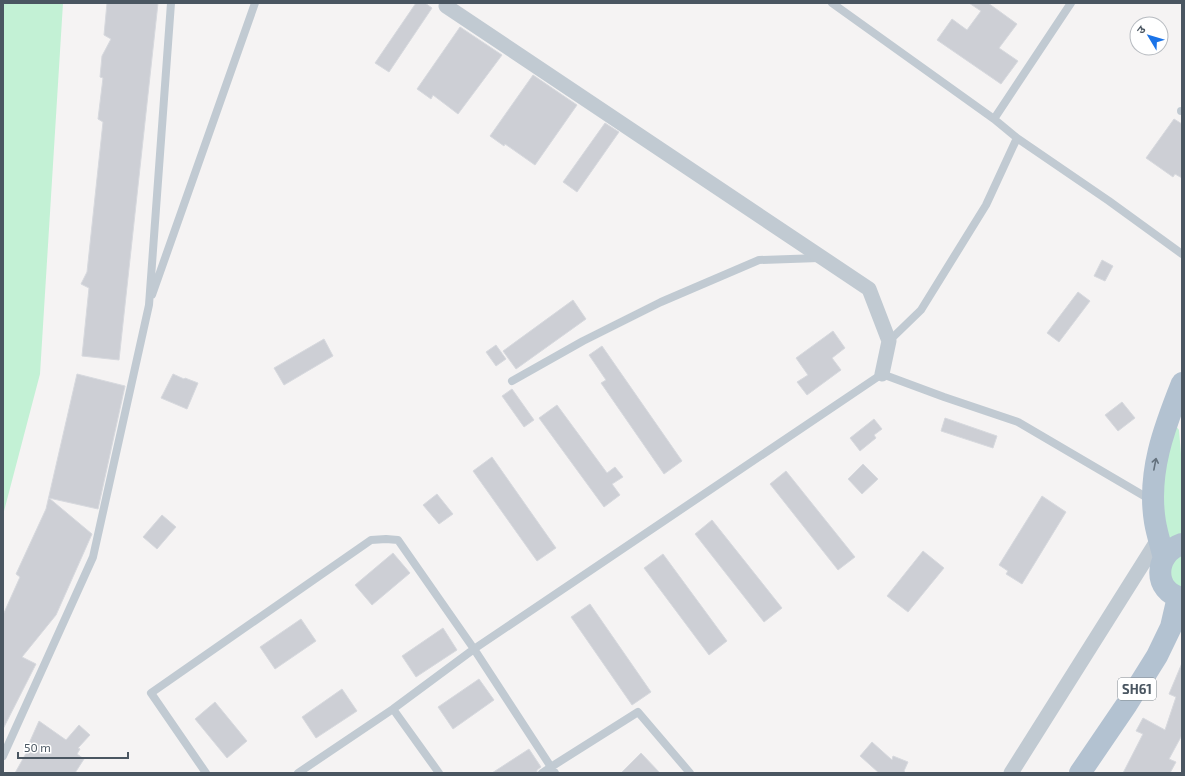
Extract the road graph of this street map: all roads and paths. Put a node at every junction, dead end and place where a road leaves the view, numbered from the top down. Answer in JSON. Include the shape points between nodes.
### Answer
{"nodes":[{"id":1,"x":171,"y":3,"type":"edge"},
{"id":2,"x":255,"y":3,"type":"edge"},
{"id":3,"x":832,"y":3,"type":"edge"},
{"id":4,"x":1071,"y":3,"type":"edge"},
{"id":5,"x":446,"y":6,"type":"dead end"},
{"id":6,"x":994,"y":119,"type":"junction"},
{"id":7,"x":1017,"y":138,"type":"junction"},
{"id":8,"x":1182,"y":254,"type":"edge"},
{"id":9,"x":822,"y":258,"type":"junction"},
{"id":10,"x":149,"y":304,"type":"junction"},
{"id":11,"x":889,"y":341,"type":"junction"},
{"id":12,"x":882,"y":374,"type":"junction"},
{"id":13,"x":512,"y":381,"type":"dead end"},
{"id":14,"x":1182,"y":383,"type":"edge"},
{"id":15,"x":1153,"y":501,"type":"junction"},
{"id":16,"x":1182,"y":544,"type":"edge"},
{"id":17,"x":1161,"y":548,"type":"junction"},
{"id":18,"x":1180,"y":598,"type":"edge"},
{"id":19,"x":474,"y":649,"type":"junction"},
{"id":20,"x":394,"y":709,"type":"junction"},
{"id":21,"x":3,"y":756,"type":"edge"},
{"id":22,"x":553,"y":770,"type":"edge"},
{"id":23,"x":206,"y":773,"type":"edge"},
{"id":24,"x":298,"y":773,"type":"edge"},
{"id":25,"x":439,"y":773,"type":"edge"},
{"id":26,"x":542,"y":773,"type":"edge"},
{"id":27,"x":690,"y":773,"type":"edge"},
{"id":28,"x":1011,"y":773,"type":"edge"},
{"id":29,"x":1080,"y":773,"type":"edge"}],
"edges":[{"from":1,"to":10,"type":"lane"},
{"from":2,"to":10,"type":"lane"},
{"from":3,"to":6,"type":"lane"},
{"from":4,"to":6,"type":"lane"},
{"from":5,"to":9,"type":"street"},
{"from":6,"to":7,"type":"lane"},
{"from":7,"to":8,"type":"lane"},
{"from":7,"to":11,"type":"lane","via":[[986,205],[921,310]]},
{"from":9,"to":11,"type":"street","via":[[869,289]]},
{"from":9,"to":13,"type":"lane","via":[[759,260],[661,302],[583,341]]},
{"from":10,"to":21,"type":"lane","via":[[93,557]]},
{"from":11,"to":12,"type":"street"},
{"from":12,"to":15,"type":"lane","via":[[1018,422]]},
{"from":12,"to":19,"type":"lane"},
{"from":15,"to":14,"type":"main road","number":"SH61","one_way":true,"via":[[1158,451],[1167,419]]},
{"from":15,"to":17,"type":"main road","number":"SH61"},
{"from":16,"to":17,"type":"main road","via":[[1168,551]]},
{"from":17,"to":18,"type":"main road","number":"SH61","via":[[1160,573],[1165,588]]},
{"from":17,"to":28,"type":"street"},
{"from":18,"to":29,"type":"main road","number":"SH61","via":[[1158,656]]},
{"from":19,"to":20,"type":"lane"},
{"from":19,"to":22,"type":"lane"},
{"from":19,"to":23,"type":"lane","via":[[398,540],[371,540],[151,693]]},
{"from":20,"to":24,"type":"lane"},
{"from":20,"to":25,"type":"lane"},
{"from":22,"to":26,"type":"lane"},
{"from":22,"to":27,"type":"lane","via":[[638,712]]}]}
